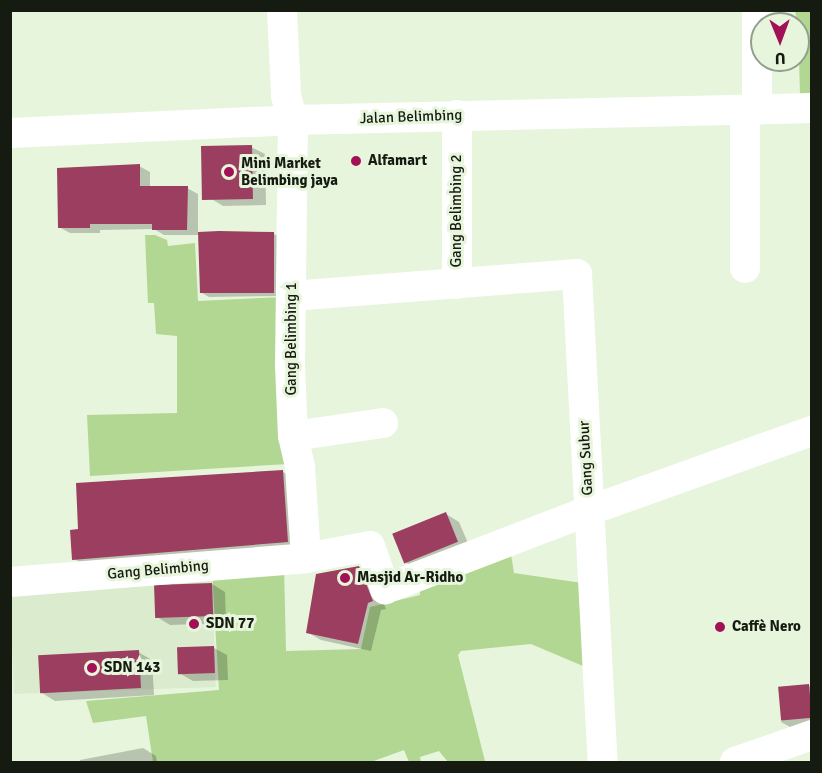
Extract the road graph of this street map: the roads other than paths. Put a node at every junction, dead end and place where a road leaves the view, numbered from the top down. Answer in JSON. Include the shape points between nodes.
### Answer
{"nodes":[{"id":1,"x":282,"y":10,"type":"edge"},
{"id":2,"x":757,"y":10,"type":"edge"},
{"id":3,"x":812,"y":108,"type":"edge"},
{"id":4,"x":751,"y":110,"type":"junction"},
{"id":5,"x":457,"y":116,"type":"junction"},
{"id":6,"x":293,"y":120,"type":"junction"},
{"id":7,"x":10,"y":133,"type":"edge"},
{"id":8,"x":745,"y":268,"type":"dead end"},
{"id":9,"x":457,"y":284,"type":"junction"},
{"id":10,"x":291,"y":296,"type":"junction"},
{"id":11,"x":383,"y":423,"type":"dead end"},
{"id":12,"x":812,"y":431,"type":"edge"},
{"id":13,"x":293,"y":436,"type":"junction"},
{"id":14,"x":588,"y":511,"type":"junction"},
{"id":15,"x":306,"y":558,"type":"junction"},
{"id":16,"x":10,"y":582,"type":"edge"},
{"id":17,"x":812,"y":735,"type":"edge"},
{"id":18,"x":603,"y":762,"type":"edge"},
{"id":19,"x":735,"y":762,"type":"edge"}],
"edges":[{"from":1,"to":6,"type":"street","name":"Gang Belimbing 1","via":[[286,96]]},
{"from":2,"to":4,"type":"street"},
{"from":3,"to":4,"type":"street","name":"Jalan Belimbing"},
{"from":4,"to":5,"type":"street","name":"Jalan Belimbing"},
{"from":4,"to":8,"type":"street"},
{"from":5,"to":6,"type":"street","name":"Jalan Belimbing"},
{"from":5,"to":9,"type":"street","name":"Gang Belimbing 2"},
{"from":6,"to":7,"type":"street","name":"Jalan Belimbing"},
{"from":6,"to":10,"type":"street","name":"Gang Belimbing 1"},
{"from":9,"to":10,"type":"street","name":"Gang Belimbing 2"},
{"from":9,"to":14,"type":"street","name":"Gang Subur","via":[[577,274]]},
{"from":10,"to":13,"type":"street","name":"Gang Belimbing 1"},
{"from":11,"to":13,"type":"street"},
{"from":12,"to":14,"type":"street"},
{"from":13,"to":15,"type":"street","name":"Gang Belimbing 1","via":[[300,467]]},
{"from":14,"to":15,"type":"street","name":"Gang Belimbing","via":[[385,589],[370,546]]},
{"from":14,"to":18,"type":"street","name":"Gang Subur"},
{"from":15,"to":16,"type":"street","name":"Gang Belimbing"},
{"from":17,"to":19,"type":"street"}]}
